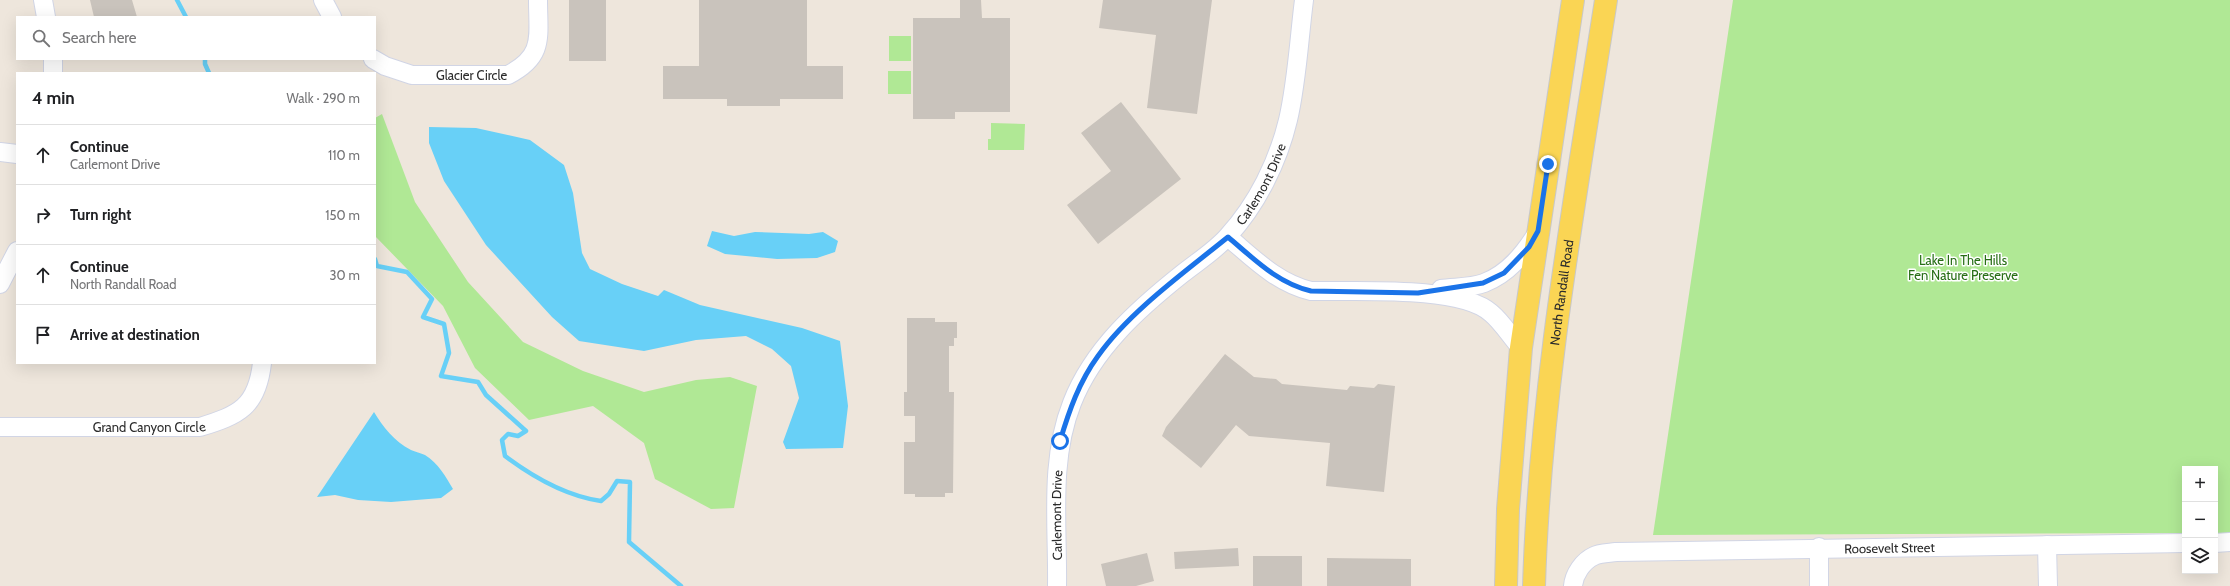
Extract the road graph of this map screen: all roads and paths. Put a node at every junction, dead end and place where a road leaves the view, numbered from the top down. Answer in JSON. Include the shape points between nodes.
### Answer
{"nodes":[{"id":1,"x":43,"y":0,"type":"edge"},
{"id":2,"x":323,"y":0,"type":"edge"},
{"id":3,"x":538,"y":0,"type":"edge"},
{"id":4,"x":1304,"y":0,"type":"edge"},
{"id":5,"x":1574,"y":0,"type":"edge"},
{"id":6,"x":1606,"y":0,"type":"edge"},
{"id":7,"x":46,"y":16,"type":"edge"},
{"id":8,"x":331,"y":16,"type":"edge"},
{"id":9,"x":53,"y":60,"type":"edge"},
{"id":10,"x":375,"y":60,"type":"edge"},
{"id":11,"x":53,"y":72,"type":"edge"},
{"id":12,"x":0,"y":152,"type":"edge"},
{"id":13,"x":16,"y":154,"type":"edge"},
{"id":14,"x":1538,"y":231,"type":"junction"},
{"id":15,"x":1228,"y":237,"type":"junction"},
{"id":16,"x":16,"y":253,"type":"edge"},
{"id":17,"x":0,"y":284,"type":"edge"},
{"id":18,"x":1418,"y":293,"type":"junction"},
{"id":19,"x":1521,"y":348,"type":"junction"},
{"id":20,"x":262,"y":364,"type":"edge"},
{"id":21,"x":0,"y":427,"type":"edge"},
{"id":22,"x":2218,"y":542,"type":"edge"},
{"id":23,"x":2230,"y":542,"type":"edge"},
{"id":24,"x":2182,"y":543,"type":"edge"},
{"id":25,"x":2047,"y":545,"type":"junction"},
{"id":26,"x":1819,"y":547,"type":"junction"},
{"id":27,"x":1057,"y":586,"type":"edge"},
{"id":28,"x":1506,"y":586,"type":"edge"},
{"id":29,"x":1534,"y":586,"type":"edge"},
{"id":30,"x":1573,"y":586,"type":"edge"},
{"id":31,"x":1819,"y":586,"type":"edge"},
{"id":32,"x":2048,"y":586,"type":"edge"}],
"edges":[{"from":1,"to":7,"type":"street"},
{"from":2,"to":8,"type":"street"},
{"from":3,"to":10,"type":"street","name":"Glacier Circle","via":[[538,38],[534,56],[521,68],[508,75],[412,75]]},
{"from":4,"to":15,"type":"street","name":"Carlemont Drive","via":[[1288,120],[1274,164],[1252,205]]},
{"from":5,"to":14,"type":"main road"},
{"from":6,"to":29,"type":"main road","name":"North Randall Road","via":[[1552,352],[1536,515]]},
{"from":9,"to":11,"type":"street"},
{"from":12,"to":13,"type":"street"},
{"from":14,"to":18,"type":"street","via":[[1529,247],[1504,273],[1483,283]]},
{"from":14,"to":19,"type":"main road"},
{"from":15,"to":18,"type":"street","via":[[1268,271],[1297,288],[1311,291]]},
{"from":15,"to":27,"type":"street","name":"Carlemont Drive","via":[[1158,293],[1122,328],[1098,354],[1072,402],[1060,441],[1058,464]]},
{"from":16,"to":17,"type":"street"},
{"from":18,"to":19,"type":"street","via":[[1466,299],[1491,312]]},
{"from":19,"to":28,"type":"main road","via":[[1508,509]]},
{"from":20,"to":21,"type":"street","name":"Grand Canyon Circle","via":[[260,382],[247,406],[226,419],[200,427]]},
{"from":22,"to":23,"type":"street"},
{"from":24,"to":25,"type":"street","name":"Roosevelt Street"},
{"from":25,"to":26,"type":"street","name":"Roosevelt Street"},
{"from":25,"to":32,"type":"street"},
{"from":26,"to":30,"type":"street","name":"Roosevelt Street","via":[[1616,552],[1594,555],[1580,567],[1573,579]]},
{"from":26,"to":31,"type":"street"}]}
